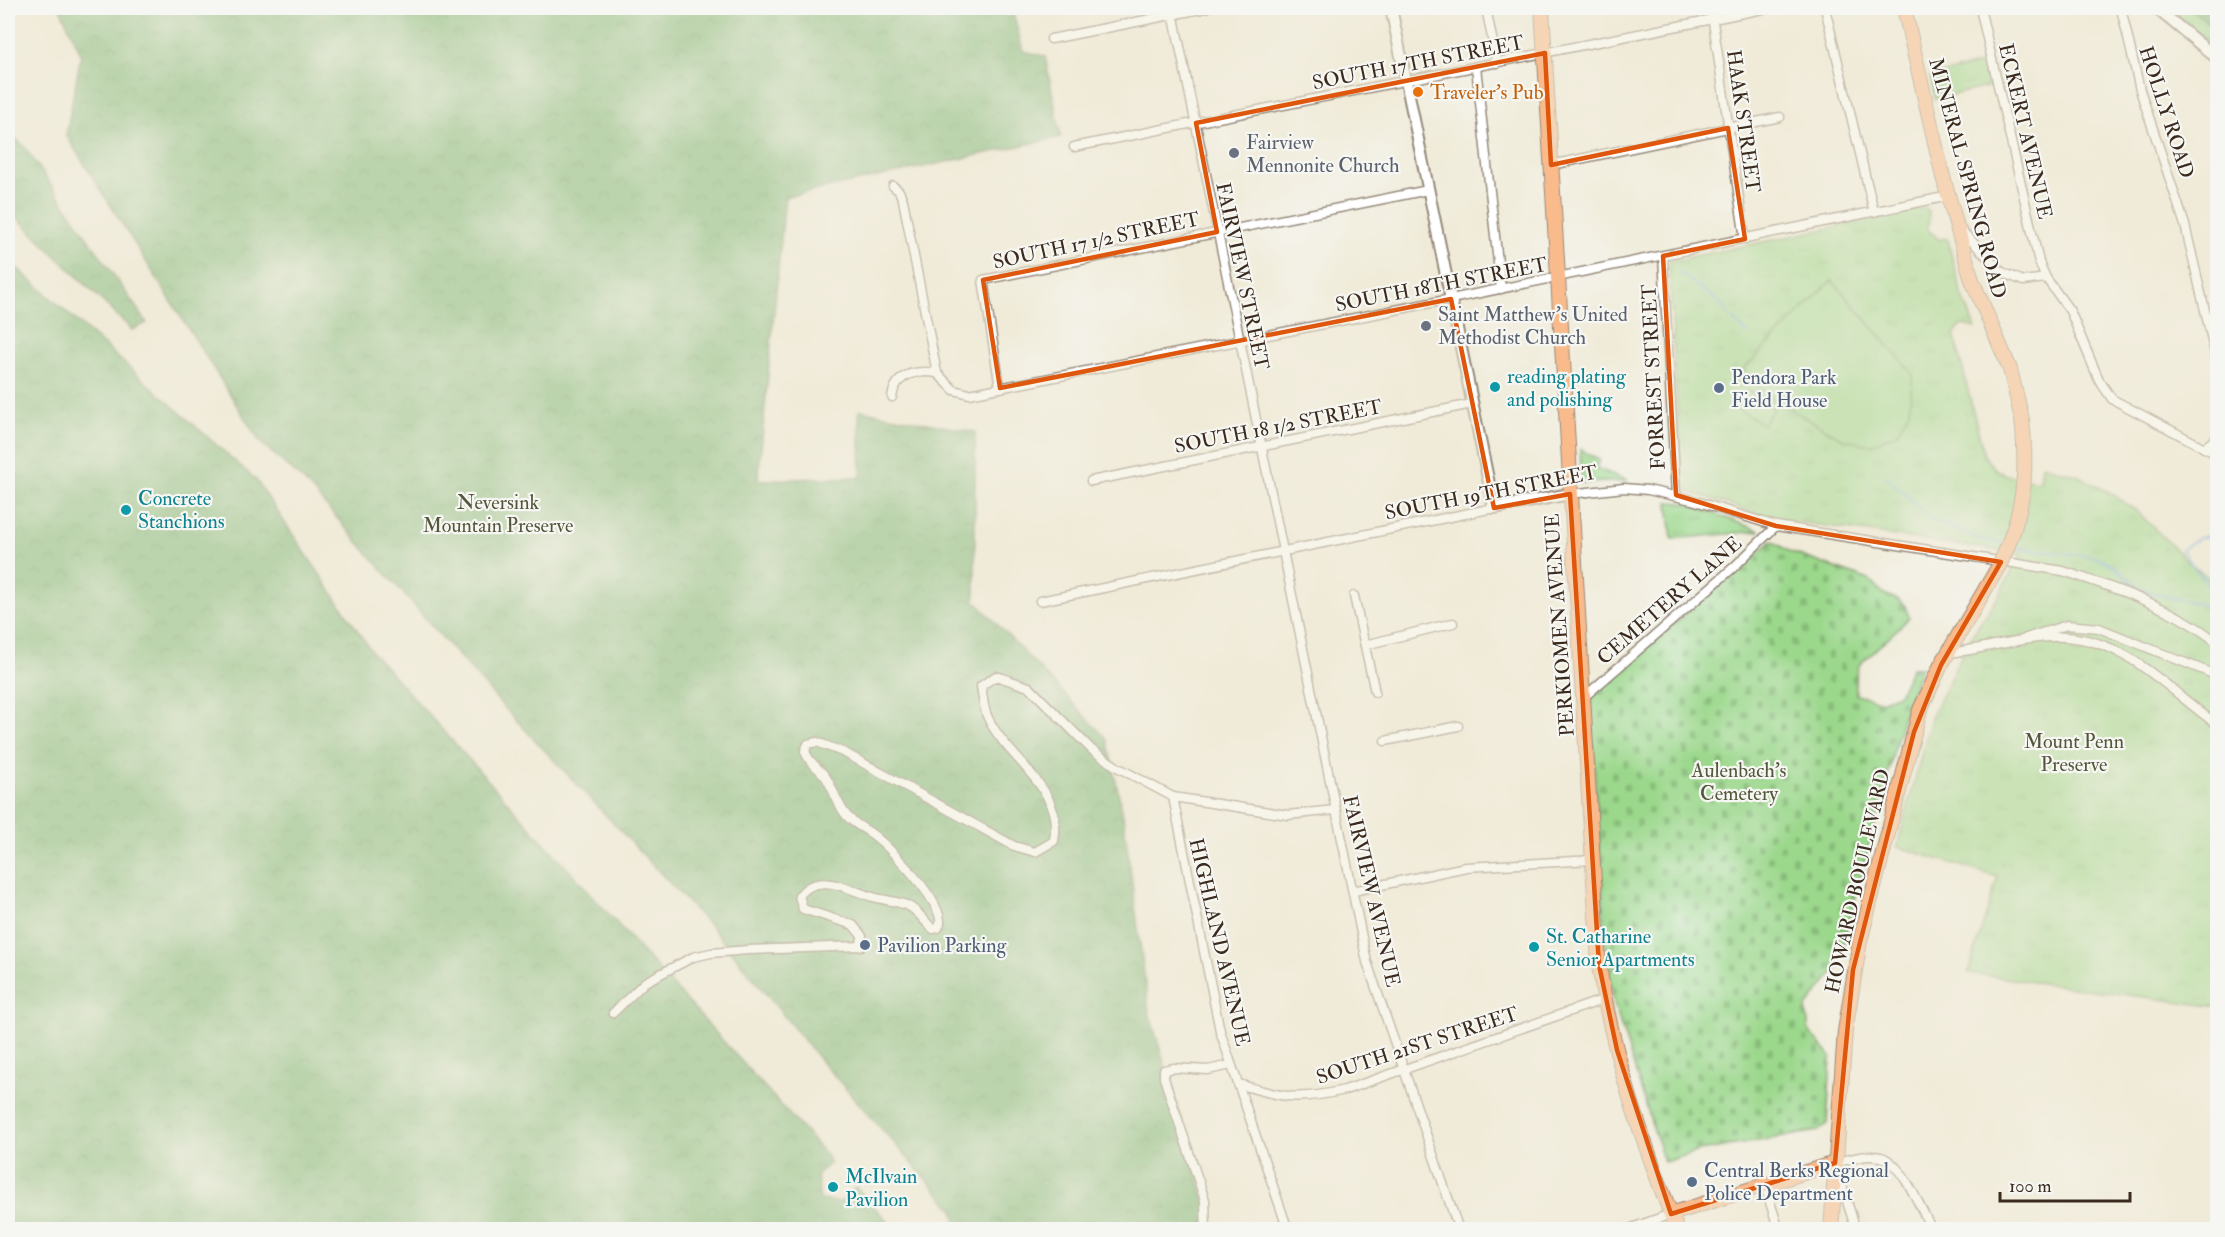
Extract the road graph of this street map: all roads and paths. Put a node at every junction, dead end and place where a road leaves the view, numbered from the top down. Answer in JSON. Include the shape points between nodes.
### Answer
{"nodes":[{"id":1,"x":1206,"y":8,"type":"edge"},
{"id":2,"x":1391,"y":8,"type":"edge"},
{"id":3,"x":1486,"y":8,"type":"edge"},
{"id":4,"x":1542,"y":8,"type":"edge"},
{"id":5,"x":1711,"y":8,"type":"edge"},
{"id":6,"x":1768,"y":8,"type":"edge"},
{"id":7,"x":1825,"y":8,"type":"edge"},
{"id":8,"x":1904,"y":8,"type":"edge"},
{"id":9,"x":1980,"y":8,"type":"edge"},
{"id":10,"x":2121,"y":8,"type":"edge"},
{"id":11,"x":2156,"y":8,"type":"edge"},
{"id":12,"x":1173,"y":11,"type":"edge"},
{"id":13,"x":1712,"y":19,"type":"junction"},
{"id":14,"x":1051,"y":39,"type":"dead end"},
{"id":15,"x":1545,"y":53,"type":"junction"},
{"id":16,"x":2217,"y":59,"type":"edge"},
{"id":17,"x":1497,"y":63,"type":"junction"},
{"id":18,"x":1476,"y":67,"type":"junction"},
{"id":19,"x":1406,"y":81,"type":"junction"},
{"id":20,"x":1780,"y":117,"type":"dead end"},
{"id":21,"x":1196,"y":123,"type":"junction"},
{"id":22,"x":1728,"y":128,"type":"junction"},
{"id":23,"x":1074,"y":147,"type":"dead end"},
{"id":24,"x":1551,"y":165,"type":"junction"},
{"id":25,"x":893,"y":186,"type":"dead end"},
{"id":26,"x":1428,"y":190,"type":"junction"},
{"id":27,"x":1948,"y":196,"type":"junction"},
{"id":28,"x":1874,"y":212,"type":"junction"},
{"id":29,"x":1957,"y":226,"type":"junction"},
{"id":30,"x":1217,"y":232,"type":"junction"},
{"id":31,"x":1745,"y":239,"type":"junction"},
{"id":32,"x":1663,"y":256,"type":"junction"},
{"id":33,"x":1558,"y":277,"type":"junction"},
{"id":34,"x":2046,"y":278,"type":"junction"},
{"id":35,"x":1501,"y":289,"type":"junction"},
{"id":36,"x":1451,"y":299,"type":"junction"},
{"id":37,"x":1240,"y":341,"type":"junction"},
{"id":38,"x":2217,"y":366,"type":"edge"},
{"id":39,"x":939,"y":377,"type":"junction"},
{"id":40,"x":1000,"y":388,"type":"junction"},
{"id":41,"x":892,"y":397,"type":"dead end"},
{"id":42,"x":1472,"y":404,"type":"junction"},
{"id":43,"x":2217,"y":437,"type":"edge"},
{"id":44,"x":1261,"y":447,"type":"junction"},
{"id":45,"x":2204,"y":448,"type":"junction"},
{"id":46,"x":2217,"y":455,"type":"edge"},
{"id":47,"x":1091,"y":481,"type":"dead end"},
{"id":48,"x":1570,"y":494,"type":"junction"},
{"id":49,"x":1676,"y":495,"type":"junction"},
{"id":50,"x":1494,"y":508,"type":"junction"},
{"id":51,"x":1776,"y":526,"type":"junction"},
{"id":52,"x":1283,"y":551,"type":"junction"},
{"id":53,"x":2000,"y":564,"type":"joint"},
{"id":54,"x":1354,"y":596,"type":"dead end"},
{"id":55,"x":1040,"y":601,"type":"dead end"},
{"id":56,"x":1453,"y":623,"type":"dead end"},
{"id":57,"x":2020,"y":640,"type":"junction"},
{"id":58,"x":2217,"y":642,"type":"edge"},
{"id":59,"x":1365,"y":645,"type":"junction"},
{"id":60,"x":1948,"y":653,"type":"junction"},
{"id":61,"x":2217,"y":676,"type":"edge"},
{"id":62,"x":1375,"y":692,"type":"dead end"},
{"id":63,"x":1582,"y":698,"type":"junction"},
{"id":64,"x":2217,"y":724,"type":"edge"},
{"id":65,"x":1458,"y":726,"type":"dead end"},
{"id":66,"x":1385,"y":741,"type":"dead end"},
{"id":67,"x":1173,"y":797,"type":"junction"},
{"id":68,"x":1335,"y":810,"type":"junction"},
{"id":69,"x":1592,"y":860,"type":"junction"},
{"id":70,"x":1353,"y":891,"type":"junction"},
{"id":71,"x":1605,"y":999,"type":"junction"},
{"id":72,"x":613,"y":1013,"type":"dead end"},
{"id":73,"x":1232,"y":1065,"type":"junction"},
{"id":74,"x":1404,"y":1069,"type":"junction"},
{"id":75,"x":1238,"y":1084,"type":"junction"},
{"id":76,"x":1835,"y":1163,"type":"junction"},
{"id":77,"x":1764,"y":1184,"type":"junction"},
{"id":78,"x":1671,"y":1214,"type":"junction"},
{"id":79,"x":1778,"y":1225,"type":"edge"},
{"id":80,"x":1206,"y":1230,"type":"edge"},
{"id":81,"x":1288,"y":1230,"type":"edge"},
{"id":82,"x":1459,"y":1230,"type":"edge"},
{"id":83,"x":1626,"y":1230,"type":"edge"},
{"id":84,"x":1677,"y":1230,"type":"edge"},
{"id":85,"x":1831,"y":1230,"type":"edge"},
{"id":86,"x":1856,"y":1230,"type":"edge"},
{"id":87,"x":1932,"y":1230,"type":"edge"}],
"edges":[{"from":1,"to":12,"type":"street"},
{"from":2,"to":19,"type":"street"},
{"from":3,"to":17,"type":"street"},
{"from":4,"to":15,"type":"main road","name":"PERKIOMEN AVENUE"},
{"from":5,"to":13,"type":"street","name":"HAAK STREET"},
{"from":6,"to":13,"type":"street","name":"SOUTH 17TH STREET"},
{"from":7,"to":28,"type":"street"},
{"from":8,"to":27,"type":"main road","name":"MINERAL SPRING ROAD"},
{"from":9,"to":34,"type":"street","name":"ECKERT AVENUE","via":[[2039,262]]},
{"from":10,"to":38,"type":"street","name":"HOLLY ROAD","via":[[2140,90],[2185,225]]},
{"from":11,"to":16,"type":"street"},
{"from":12,"to":14,"type":"street"},
{"from":12,"to":21,"type":"street","name":"FAIRVIEW STREET"},
{"from":13,"to":15,"type":"street","name":"SOUTH 17TH STREET"},
{"from":13,"to":22,"type":"street","name":"HAAK STREET"},
{"from":15,"to":17,"type":"street","name":"SOUTH 17TH STREET"},
{"from":15,"to":24,"type":"main road","name":"PERKIOMEN AVENUE"},
{"from":17,"to":18,"type":"street","name":"SOUTH 17TH STREET"},
{"from":18,"to":19,"type":"street","name":"SOUTH 17TH STREET"},
{"from":18,"to":35,"type":"street"},
{"from":19,"to":21,"type":"street","name":"SOUTH 17TH STREET"},
{"from":19,"to":26,"type":"street"},
{"from":20,"to":22,"type":"street"},
{"from":21,"to":23,"type":"street","name":"SOUTH 17TH STREET"},
{"from":21,"to":30,"type":"street","name":"FAIRVIEW STREET"},
{"from":22,"to":24,"type":"street"},
{"from":22,"to":31,"type":"street","name":"HAAK STREET"},
{"from":24,"to":33,"type":"main road","name":"PERKIOMEN AVENUE"},
{"from":25,"to":39,"type":"street","via":[[903,200]]},
{"from":26,"to":30,"type":"street","name":"SOUTH 17 1/2 STREET"},
{"from":26,"to":36,"type":"street"},
{"from":27,"to":28,"type":"street","name":"SOUTH 18TH STREET"},
{"from":27,"to":29,"type":"main road","name":"MINERAL SPRING ROAD"},
{"from":28,"to":31,"type":"street","name":"SOUTH 18TH STREET"},
{"from":29,"to":34,"type":"street","via":[[2002,272],[2024,282]]},
{"from":29,"to":53,"type":"main road","name":"MINERAL SPRING ROAD","bridge":true,"via":[[1972,280],[2010,369],[2022,419],[2026,472],[2023,500]]},
{"from":30,"to":37,"type":"street","name":"FAIRVIEW STREET"},
{"from":30,"to":40,"type":"street","name":"SOUTH 17 1/2 STREET","via":[[983,280]]},
{"from":31,"to":32,"type":"street","name":"SOUTH 18TH STREET"},
{"from":32,"to":33,"type":"street","name":"SOUTH 18TH STREET"},
{"from":32,"to":49,"type":"street","name":"FORREST STREET"},
{"from":33,"to":35,"type":"street","name":"SOUTH 18TH STREET"},
{"from":33,"to":48,"type":"main road","name":"PERKIOMEN AVENUE"},
{"from":34,"to":45,"type":"street","name":"ECKERT AVENUE","via":[[2070,311],[2099,380],[2112,399]]},
{"from":35,"to":36,"type":"street","name":"SOUTH 18TH STREET"},
{"from":36,"to":37,"type":"street","name":"SOUTH 18TH STREET"},
{"from":36,"to":42,"type":"street"},
{"from":37,"to":40,"type":"street","name":"SOUTH 18TH STREET"},
{"from":37,"to":44,"type":"street","name":"FAIRVIEW STREET"},
{"from":39,"to":40,"type":"street","name":"SOUTH 18TH STREET","via":[[954,390],[969,394]]},
{"from":39,"to":41,"type":"street","via":[[920,371],[905,376],[894,387]]},
{"from":42,"to":44,"type":"street","name":"SOUTH 18 1/2 STREET"},
{"from":42,"to":50,"type":"street"},
{"from":43,"to":45,"type":"street"},
{"from":44,"to":47,"type":"street","name":"SOUTH 18 1/2 STREET"},
{"from":44,"to":52,"type":"street","name":"FAIRVIEW STREET"},
{"from":45,"to":46,"type":"street","name":"ECKERT AVENUE"},
{"from":48,"to":49,"type":"street","name":"SOUTH 19TH STREET","via":[[1624,488]]},
{"from":48,"to":50,"type":"street","name":"SOUTH 19TH STREET"},
{"from":48,"to":63,"type":"main road","name":"PERKIOMEN AVENUE"},
{"from":49,"to":51,"type":"street","name":"SOUTH 19TH STREET"},
{"from":50,"to":52,"type":"street","name":"SOUTH 19TH STREET"},
{"from":51,"to":58,"type":"street","name":"SOUTH 19TH STREET","via":[[2063,572],[2179,617]]},
{"from":51,"to":63,"type":"street","name":"CEMETERY LANE"},
{"from":52,"to":55,"type":"street","name":"SOUTH 19TH STREET"},
{"from":52,"to":68,"type":"street","name":"FAIRVIEW AVENUE"},
{"from":53,"to":60,"type":"main road","name":"HOWARD BOULEVARD"},
{"from":54,"to":59,"type":"street"},
{"from":56,"to":59,"type":"street"},
{"from":57,"to":60,"type":"street"},
{"from":57,"to":61,"type":"street","via":[[2067,625],[2099,628]]},
{"from":57,"to":64,"type":"street","via":[[2065,637],[2118,650]]},
{"from":59,"to":62,"type":"street"},
{"from":60,"to":76,"type":"main road","name":"HOWARD BOULEVARD","via":[[1920,710],[1854,970],[1840,1074]]},
{"from":63,"to":69,"type":"main road","name":"PERKIOMEN AVENUE"},
{"from":65,"to":66,"type":"street"},
{"from":67,"to":68,"type":"street","via":[[1288,815]]},
{"from":67,"to":72,"type":"street","via":[[1092,750],[1029,687],[996,675],[981,686],[985,711],[1048,797],[1056,818],[1054,841],[1035,852],[1014,846],[845,753],[817,742],[808,744],[807,758],[824,775],[840,807],[855,824],[901,858],[937,908],[942,924],[933,928],[913,908],[901,903],[842,885],[818,885],[799,896],[803,909],[853,925],[862,936],[861,946],[705,954],[645,982]]},
{"from":67,"to":73,"type":"street","name":"HIGHLAND AVENUE","via":[[1220,1031]]},
{"from":68,"to":70,"type":"street","name":"FAIRVIEW AVENUE"},
{"from":69,"to":70,"type":"street","via":[[1466,867]]},
{"from":69,"to":71,"type":"main road","name":"PERKIOMEN AVENUE"},
{"from":70,"to":74,"type":"street","name":"FAIRVIEW AVENUE","via":[[1367,962]]},
{"from":71,"to":74,"type":"street","name":"SOUTH 21ST STREET"},
{"from":71,"to":78,"type":"main road","name":"PERKIOMEN AVENUE","via":[[1636,1112]]},
{"from":73,"to":75,"type":"street","name":"HIGHLAND AVENUE"},
{"from":73,"to":80,"type":"street","via":[[1208,1070],[1164,1070],[1204,1200]]},
{"from":74,"to":75,"type":"street","name":"SOUTH 21ST STREET","via":[[1345,1090],[1308,1098],[1279,1096]]},
{"from":74,"to":82,"type":"street","name":"FAIRVIEW AVENUE"},
{"from":75,"to":81,"type":"street","name":"HIGHLAND AVENUE"},
{"from":76,"to":77,"type":"main road"},
{"from":76,"to":85,"type":"main road","name":"HOWARD BOULEVARD"},
{"from":76,"to":86,"type":"street"},
{"from":76,"to":87,"type":"street","via":[[1865,1156],[1884,1158],[1903,1176]]},
{"from":77,"to":78,"type":"main road"},
{"from":77,"to":79,"type":"street"},
{"from":78,"to":83,"type":"street"},
{"from":78,"to":84,"type":"main road","name":"PERKIOMEN AVENUE"}]}
